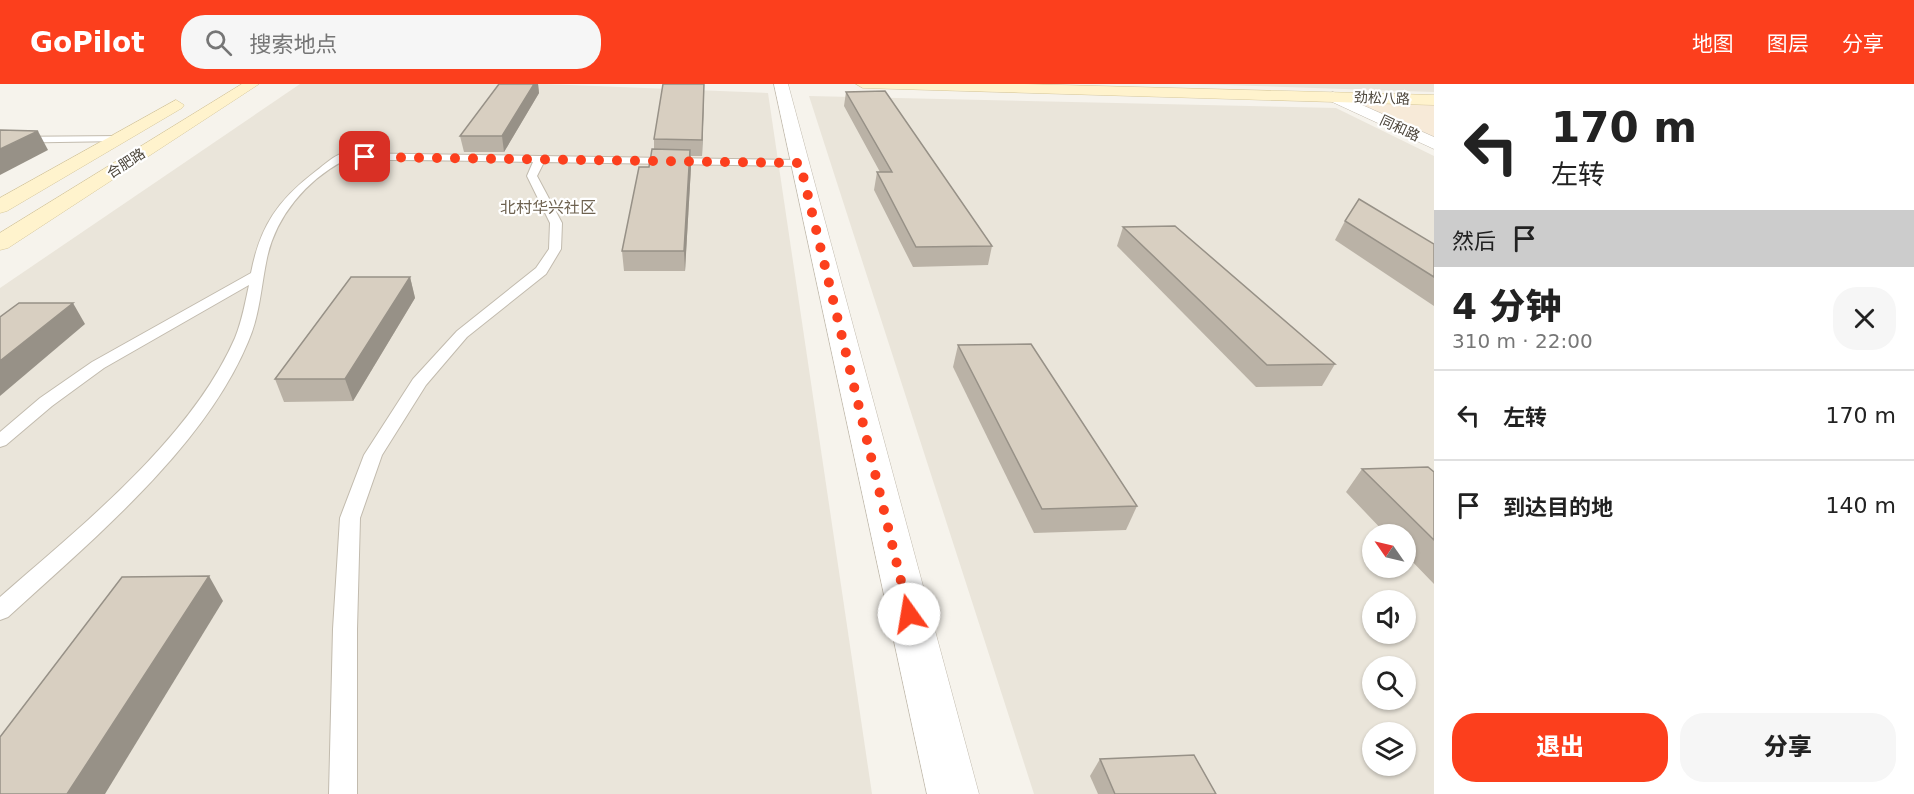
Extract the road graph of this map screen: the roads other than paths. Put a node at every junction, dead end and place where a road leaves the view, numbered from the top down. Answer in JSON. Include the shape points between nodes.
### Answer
{"nodes":[{"id":1,"x":252,"y":84,"type":"edge"},
{"id":2,"x":781,"y":84,"type":"edge"},
{"id":3,"x":863,"y":84,"type":"edge"},
{"id":4,"x":1040,"y":86,"type":"edge"},
{"id":5,"x":196,"y":94,"type":"dead end"},
{"id":6,"x":1333,"y":97,"type":"junction"},
{"id":7,"x":1434,"y":100,"type":"edge"},
{"id":8,"x":120,"y":138,"type":"junction"},
{"id":9,"x":0,"y":140,"type":"edge"},
{"id":10,"x":1434,"y":144,"type":"edge"},
{"id":11,"x":540,"y":159,"type":"junction"},
{"id":12,"x":800,"y":163,"type":"junction"},
{"id":13,"x":0,"y":207,"type":"edge"},
{"id":14,"x":0,"y":243,"type":"edge"},
{"id":15,"x":256,"y":275,"type":"junction"},
{"id":16,"x":0,"y":441,"type":"edge"},
{"id":17,"x":0,"y":611,"type":"edge"},
{"id":18,"x":343,"y":794,"type":"edge"},
{"id":19,"x":953,"y":794,"type":"edge"}],
"edges":[{"from":1,"to":14,"type":"main road","name":"合肥路"},
{"from":2,"to":12,"type":"street"},
{"from":3,"to":4,"type":"main road","name":"劲松八路"},
{"from":4,"to":6,"type":"main road","name":"劲松八路"},
{"from":5,"to":8,"type":"main road","name":"合肥路"},
{"from":6,"to":7,"type":"main road","name":"劲松八路"},
{"from":6,"to":10,"type":"street","name":"同和路"},
{"from":8,"to":9,"type":"lane"},
{"from":8,"to":13,"type":"main road","name":"合肥路"},
{"from":11,"to":12,"type":"lane"},
{"from":11,"to":15,"type":"lane","via":[[343,156],[314,177],[279,213],[264,241]]},
{"from":11,"to":18,"type":"lane","via":[[532,176],[556,223],[555,249],[541,271],[462,334],[418,382],[373,455],[350,518]]},
{"from":12,"to":19,"type":"street"},
{"from":15,"to":16,"type":"lane","via":[[98,365]]},
{"from":15,"to":17,"type":"lane","via":[[245,331],[216,387],[158,462]]}]}
